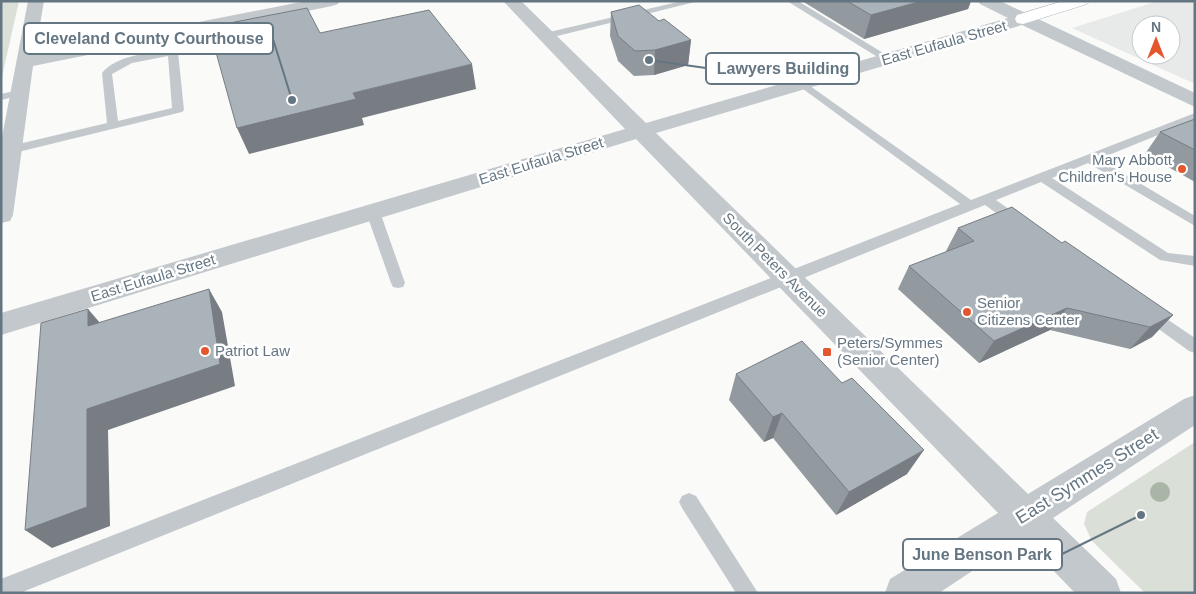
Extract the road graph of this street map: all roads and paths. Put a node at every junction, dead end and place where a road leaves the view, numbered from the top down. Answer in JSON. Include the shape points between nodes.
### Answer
{"nodes":[{"id":1,"x":36,"y":1,"type":"edge"},
{"id":2,"x":332,"y":1,"type":"edge"},
{"id":3,"x":511,"y":1,"type":"edge"},
{"id":4,"x":695,"y":1,"type":"edge"},
{"id":5,"x":791,"y":1,"type":"edge"},
{"id":6,"x":986,"y":1,"type":"edge"},
{"id":7,"x":1081,"y":1,"type":"edge"},
{"id":8,"x":1024,"y":19,"type":"junction"},
{"id":9,"x":168,"y":34,"type":"junction"},
{"id":10,"x":545,"y":36,"type":"junction"},
{"id":11,"x":172,"y":52,"type":"junction"},
{"id":12,"x":888,"y":59,"type":"junction"},
{"id":13,"x":24,"y":62,"type":"junction"},
{"id":14,"x":802,"y":84,"type":"junction"},
{"id":15,"x":10,"y":95,"type":"edge"},
{"id":16,"x":1195,"y":101,"type":"edge"},
{"id":17,"x":1195,"y":116,"type":"edge"},
{"id":18,"x":113,"y":125,"type":"junction"},
{"id":19,"x":640,"y":131,"type":"junction"},
{"id":20,"x":10,"y":150,"type":"junction"},
{"id":21,"x":1089,"y":158,"type":"junction"},
{"id":22,"x":1042,"y":177,"type":"junction"},
{"id":23,"x":986,"y":199,"type":"junction"},
{"id":24,"x":970,"y":205,"type":"junction"},
{"id":25,"x":373,"y":212,"type":"junction"},
{"id":26,"x":1,"y":215,"type":"edge"},
{"id":27,"x":1195,"y":222,"type":"edge"},
{"id":28,"x":1026,"y":228,"type":"edge"},
{"id":29,"x":1195,"y":261,"type":"edge"},
{"id":30,"x":788,"y":278,"type":"junction"},
{"id":31,"x":398,"y":283,"type":"dead end"},
{"id":32,"x":1138,"y":307,"type":"edge"},
{"id":33,"x":1,"y":324,"type":"edge"},
{"id":34,"x":1195,"y":346,"type":"edge"},
{"id":35,"x":1195,"y":408,"type":"edge"},
{"id":36,"x":689,"y":502,"type":"dead end"},
{"id":37,"x":1026,"y":515,"type":"junction"},
{"id":38,"x":1,"y":590,"type":"edge"},
{"id":39,"x":748,"y":593,"type":"edge"},
{"id":40,"x":904,"y":593,"type":"edge"},
{"id":41,"x":1102,"y":593,"type":"edge"}],
"edges":[{"from":1,"to":13,"type":"street"},
{"from":2,"to":9,"type":"street"},
{"from":3,"to":10,"type":"street","name":"South Peters Avenue"},
{"from":4,"to":10,"type":"lane"},
{"from":5,"to":12,"type":"lane"},
{"from":6,"to":8,"type":"street"},
{"from":7,"to":8,"type":"street","name":"East Eufaula Street"},
{"from":8,"to":12,"type":"street","name":"East Eufaula Street"},
{"from":8,"to":16,"type":"street"},
{"from":9,"to":11,"type":"lane"},
{"from":9,"to":13,"type":"street"},
{"from":10,"to":19,"type":"street","name":"South Peters Avenue"},
{"from":11,"to":18,"type":"lane","via":[[125,62],[109,71]]},
{"from":11,"to":18,"type":"lane","via":[[178,110]]},
{"from":12,"to":14,"type":"street","name":"East Eufaula Street"},
{"from":13,"to":15,"type":"street"},
{"from":14,"to":19,"type":"street","name":"East Eufaula Street"},
{"from":14,"to":24,"type":"lane"},
{"from":15,"to":20,"type":"street"},
{"from":17,"to":21,"type":"lane"},
{"from":18,"to":20,"type":"lane"},
{"from":19,"to":25,"type":"street","name":"East Eufaula Street"},
{"from":19,"to":30,"type":"street","name":"South Peters Avenue"},
{"from":20,"to":26,"type":"street"},
{"from":21,"to":22,"type":"lane"},
{"from":21,"to":27,"type":"lane"},
{"from":22,"to":23,"type":"lane"},
{"from":22,"to":29,"type":"lane","via":[[1165,257]]},
{"from":23,"to":24,"type":"lane"},
{"from":23,"to":28,"type":"lane"},
{"from":24,"to":30,"type":"lane"},
{"from":25,"to":31,"type":"lane"},
{"from":25,"to":33,"type":"street","name":"East Eufaula Street"},
{"from":30,"to":37,"type":"street","name":"South Peters Avenue"},
{"from":30,"to":38,"type":"lane"},
{"from":32,"to":34,"type":"lane"},
{"from":35,"to":37,"type":"street","name":"East Symmes Street"},
{"from":36,"to":39,"type":"lane"},
{"from":37,"to":40,"type":"street","name":"East Symmes Street"},
{"from":37,"to":41,"type":"street","name":"South Peters Avenue"}]}
